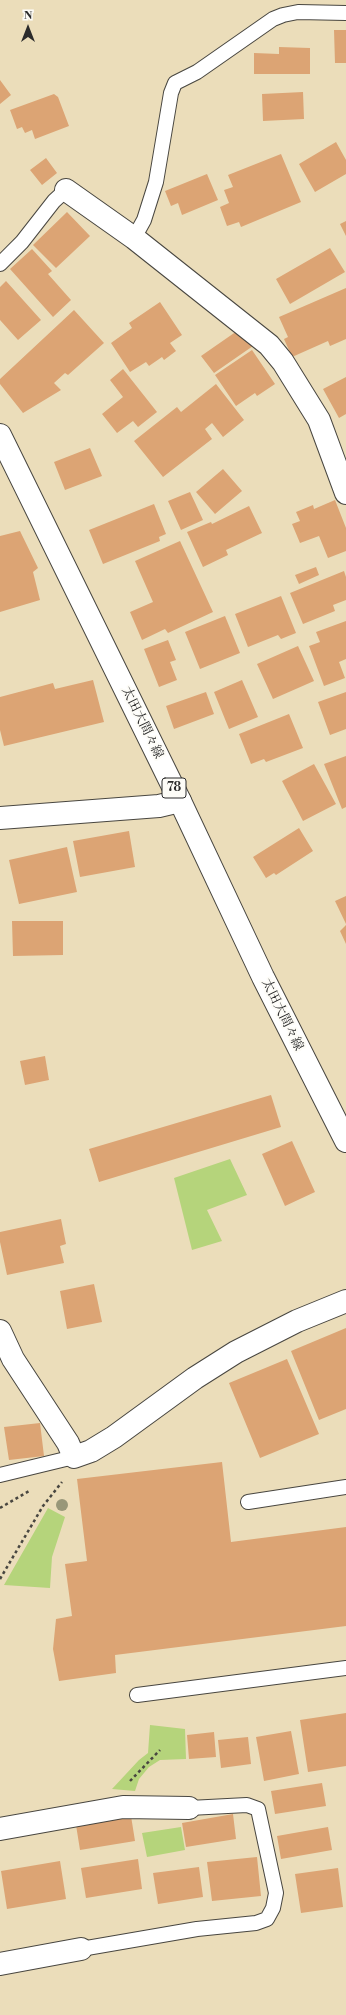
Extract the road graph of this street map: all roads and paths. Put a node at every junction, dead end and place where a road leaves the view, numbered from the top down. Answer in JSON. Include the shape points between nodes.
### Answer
{"nodes":[{"id":1,"x":346,"y":13,"type":"edge"},
{"id":2,"x":66,"y":190,"type":"joint"},
{"id":3,"x":134,"y":238,"type":"junction"},
{"id":4,"x":0,"y":264,"type":"edge"},
{"id":5,"x":0,"y":434,"type":"edge"},
{"id":6,"x":346,"y":493,"type":"edge"},
{"id":7,"x":180,"y":801,"type":"junction"},
{"id":8,"x":0,"y":818,"type":"edge"},
{"id":9,"x":346,"y":1141,"type":"edge"},
{"id":10,"x":346,"y":1301,"type":"edge"},
{"id":11,"x":0,"y":1331,"type":"edge"},
{"id":12,"x":74,"y":1458,"type":"junction"},
{"id":13,"x":0,"y":1475,"type":"edge"},
{"id":14,"x":346,"y":1487,"type":"edge"},
{"id":15,"x":248,"y":1502,"type":"dead end"},
{"id":16,"x":0,"y":1580,"type":"edge"},
{"id":17,"x":346,"y":1668,"type":"edge"},
{"id":18,"x":137,"y":1694,"type":"dead end"},
{"id":19,"x":160,"y":1750,"type":"dead end"},
{"id":20,"x":123,"y":1807,"type":"junction"},
{"id":21,"x":189,"y":1808,"type":"joint"},
{"id":22,"x":0,"y":1829,"type":"edge"},
{"id":23,"x":81,"y":1949,"type":"joint"},
{"id":24,"x":0,"y":1964,"type":"edge"}],
"edges":[{"from":1,"to":3,"type":"lane","via":[[283,15],[266,23],[197,72],[175,83],[171,93],[156,182],[144,220]]},
{"from":2,"to":3,"type":"street"},
{"from":2,"to":4,"type":"lane"},
{"from":3,"to":6,"type":"street","via":[[269,345],[283,362],[319,420]]},
{"from":5,"to":7,"type":"street","name":"太田大間々線","number":"78"},
{"from":7,"to":8,"type":"street","via":[[158,806]]},
{"from":7,"to":9,"type":"street","name":"太田大間々線","number":"78","via":[[263,977]]},
{"from":10,"to":12,"type":"street","via":[[297,1321],[236,1352],[195,1378],[114,1437]]},
{"from":11,"to":12,"type":"street","via":[[13,1359],[68,1443]]},
{"from":12,"to":13,"type":"lane"},
{"from":12,"to":16,"type":"path","via":[[72,1468],[43,1506]]},
{"from":14,"to":15,"type":"lane"},
{"from":17,"to":18,"type":"lane"},
{"from":19,"to":20,"type":"path","via":[[130,1782]]},
{"from":20,"to":21,"type":"street"},
{"from":20,"to":22,"type":"street"},
{"from":21,"to":23,"type":"lane","via":[[247,1805],[258,1809],[276,1893],[273,1908],[267,1919],[256,1923],[197,1929]]},
{"from":23,"to":24,"type":"street"}]}
